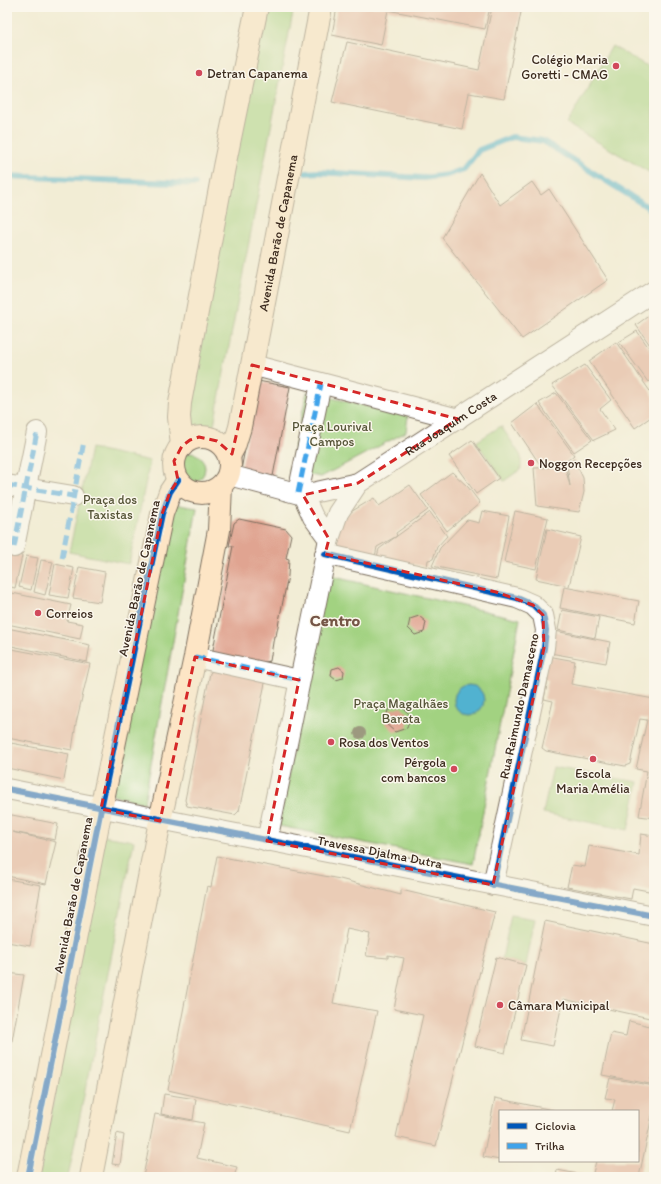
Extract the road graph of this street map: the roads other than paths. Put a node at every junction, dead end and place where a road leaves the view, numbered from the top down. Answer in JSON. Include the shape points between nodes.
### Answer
{"nodes":[{"id":1,"x":257,"y":7,"type":"edge"},
{"id":2,"x":321,"y":7,"type":"edge"},
{"id":3,"x":654,"y":291,"type":"edge"},
{"id":4,"x":252,"y":365,"type":"junction"},
{"id":5,"x":321,"y":384,"type":"junction"},
{"id":6,"x":458,"y":419,"type":"junction"},
{"id":7,"x":38,"y":432,"type":"dead end"},
{"id":8,"x":182,"y":446,"type":"junction"},
{"id":9,"x":226,"y":472,"type":"junction"},
{"id":10,"x":178,"y":480,"type":"junction"},
{"id":11,"x":358,"y":483,"type":"junction"},
{"id":12,"x":16,"y":487,"type":"edge"},
{"id":13,"x":300,"y":494,"type":"junction"},
{"id":14,"x":73,"y":496,"type":"dead end"},
{"id":15,"x":327,"y":547,"type":"junction"},
{"id":16,"x":14,"y":548,"type":"dead end"},
{"id":17,"x":195,"y":657,"type":"junction"},
{"id":18,"x":298,"y":680,"type":"junction"},
{"id":19,"x":7,"y":789,"type":"edge"},
{"id":20,"x":101,"y":809,"type":"junction"},
{"id":21,"x":160,"y":821,"type":"junction"},
{"id":22,"x":267,"y":841,"type":"junction"},
{"id":23,"x":492,"y":885,"type":"junction"},
{"id":24,"x":654,"y":916,"type":"edge"},
{"id":25,"x":28,"y":1177,"type":"edge"},
{"id":26,"x":91,"y":1177,"type":"edge"}],
"edges":[{"from":1,"to":8,"type":"street","via":[[180,404]]},
{"from":2,"to":4,"type":"street","name":"Avenida Barão de Capanema"},
{"from":3,"to":6,"type":"street","name":"Rua Joaquim Costa"},
{"from":4,"to":5,"type":"street"},
{"from":4,"to":9,"type":"street","name":"Avenida Barão de Capanema","via":[[240,427]]},
{"from":5,"to":6,"type":"street"},
{"from":5,"to":13,"type":"street"},
{"from":6,"to":11,"type":"street","name":"Rua Joaquim Costa"},
{"from":7,"to":12,"type":"street"},
{"from":8,"to":9,"type":"street","via":[[194,439],[208,438],[217,441],[224,447]]},
{"from":8,"to":10,"type":"street","via":[[174,461]]},
{"from":9,"to":10,"type":"street","via":[[213,492],[203,494],[184,488]]},
{"from":9,"to":13,"type":"street","name":"Rua Joaquim Costa"},
{"from":9,"to":17,"type":"street","name":"Avenida Barão de Capanema","via":[[219,530]]},
{"from":10,"to":20,"type":"street","name":"Avenida Barão de Capanema","via":[[170,492],[162,514]]},
{"from":11,"to":13,"type":"street","name":"Rua Joaquim Costa"},
{"from":11,"to":15,"type":"street","via":[[338,513]]},
{"from":12,"to":14,"type":"street"},
{"from":12,"to":16,"type":"street"},
{"from":13,"to":15,"type":"street"},
{"from":15,"to":18,"type":"street"},
{"from":15,"to":23,"type":"street","name":"Rua Raimundo Damasceno","via":[[496,592],[533,605],[543,615],[546,630],[544,648]]},
{"from":17,"to":18,"type":"street"},
{"from":17,"to":21,"type":"street","name":"Avenida Barão de Capanema"},
{"from":18,"to":22,"type":"street"},
{"from":19,"to":20,"type":"street","name":"Travessa Djalma Dutra"},
{"from":20,"to":21,"type":"street","name":"Travessa Djalma Dutra"},
{"from":20,"to":25,"type":"street","name":"Avenida Barão de Capanema"},
{"from":21,"to":22,"type":"street","name":"Travessa Djalma Dutra"},
{"from":21,"to":26,"type":"street","name":"Avenida Barão de Capanema"},
{"from":22,"to":23,"type":"street","name":"Travessa Djalma Dutra"},
{"from":23,"to":24,"type":"street","name":"Travessa Djalma Dutra"}]}
